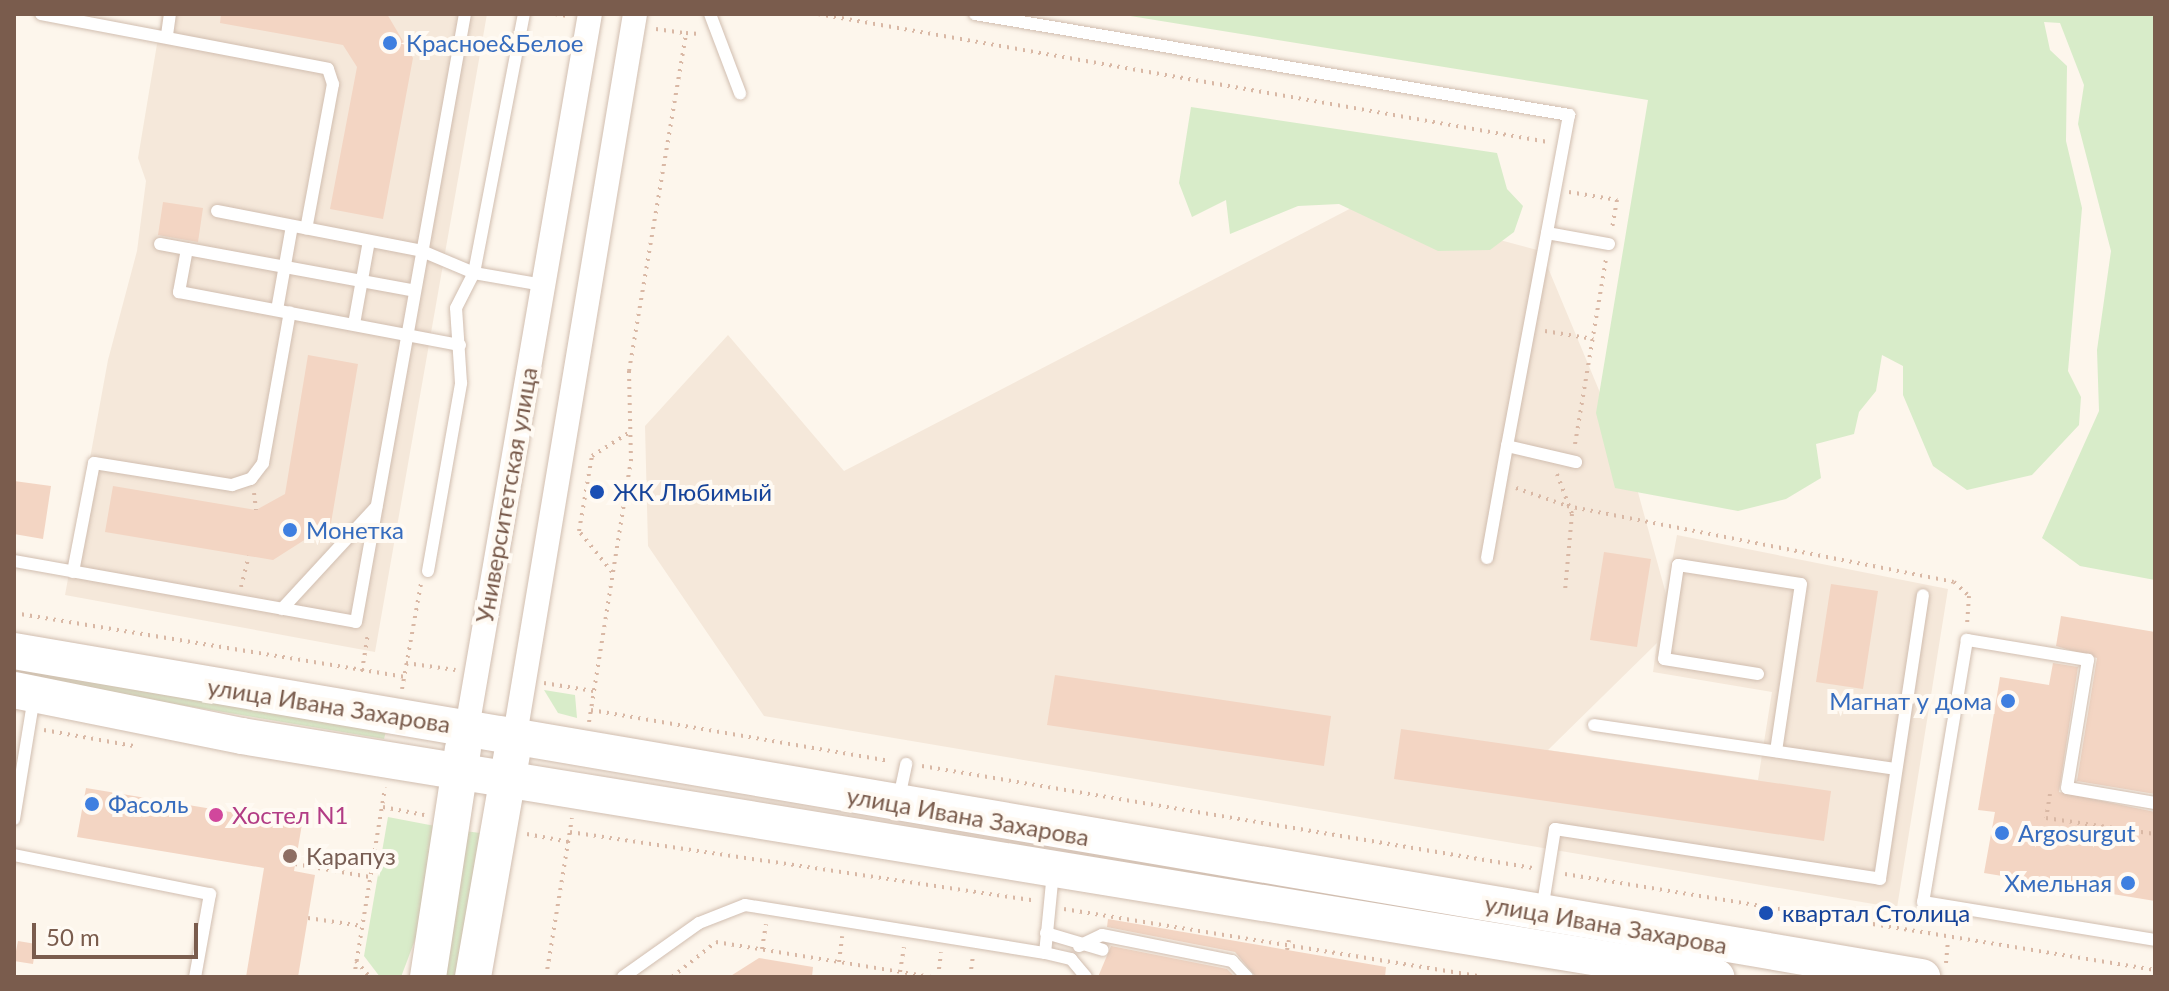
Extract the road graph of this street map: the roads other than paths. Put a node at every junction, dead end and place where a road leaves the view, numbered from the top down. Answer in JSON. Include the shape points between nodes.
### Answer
{"nodes":[{"id":1,"x":41,"y":14,"type":"edge"},
{"id":2,"x":170,"y":14,"type":"edge"},
{"id":3,"x":465,"y":14,"type":"edge"},
{"id":4,"x":524,"y":14,"type":"edge"},
{"id":5,"x":590,"y":14,"type":"edge"},
{"id":6,"x":635,"y":14,"type":"edge"},
{"id":7,"x":975,"y":14,"type":"edge"},
{"id":8,"x":708,"y":19,"type":"edge"},
{"id":9,"x":167,"y":35,"type":"junction"},
{"id":10,"x":740,"y":93,"type":"dead end"},
{"id":11,"x":217,"y":211,"type":"dead end"},
{"id":12,"x":292,"y":226,"type":"junction"},
{"id":13,"x":306,"y":229,"type":"junction"},
{"id":14,"x":1547,"y":233,"type":"junction"},
{"id":15,"x":369,"y":241,"type":"junction"},
{"id":16,"x":160,"y":244,"type":"dead end"},
{"id":17,"x":1609,"y":244,"type":"road end"},
{"id":18,"x":187,"y":249,"type":"junction"},
{"id":19,"x":422,"y":251,"type":"junction"},
{"id":20,"x":285,"y":267,"type":"junction"},
{"id":21,"x":474,"y":273,"type":"junction"},
{"id":22,"x":362,"y":281,"type":"junction"},
{"id":23,"x":543,"y":285,"type":"junction"},
{"id":24,"x":415,"y":291,"type":"junction"},
{"id":25,"x":284,"y":311,"type":"junction"},
{"id":26,"x":354,"y":324,"type":"junction"},
{"id":27,"x":407,"y":334,"type":"junction"},
{"id":28,"x":460,"y":345,"type":"junction"},
{"id":29,"x":1507,"y":446,"type":"junction"},
{"id":30,"x":1576,"y":462,"type":"dead end"},
{"id":31,"x":376,"y":507,"type":"junction"},
{"id":32,"x":1487,"y":558,"type":"dead end"},
{"id":33,"x":14,"y":561,"type":"edge"},
{"id":34,"x":428,"y":571,"type":"road end"},
{"id":35,"x":73,"y":572,"type":"junction"},
{"id":36,"x":1923,"y":595,"type":"dead end"},
{"id":37,"x":282,"y":609,"type":"junction"},
{"id":38,"x":14,"y":651,"type":"edge"},
{"id":39,"x":1758,"y":674,"type":"dead end"},
{"id":40,"x":24,"y":692,"type":"edge"},
{"id":41,"x":1594,"y":725,"type":"dead end"},
{"id":42,"x":467,"y":728,"type":"junction"},
{"id":43,"x":515,"y":735,"type":"junction"},
{"id":44,"x":20,"y":744,"type":"edge"},
{"id":45,"x":1776,"y":751,"type":"junction"},
{"id":46,"x":906,"y":764,"type":"road end"},
{"id":47,"x":1896,"y":769,"type":"junction"},
{"id":48,"x":460,"y":770,"type":"junction"},
{"id":49,"x":509,"y":777,"type":"junction"},
{"id":50,"x":2155,"y":803,"type":"edge"},
{"id":51,"x":898,"y":805,"type":"junction"},
{"id":52,"x":14,"y":819,"type":"edge"},
{"id":53,"x":14,"y":855,"type":"edge"},
{"id":54,"x":1051,"y":886,"type":"junction"},
{"id":55,"x":1542,"y":913,"type":"junction"},
{"id":56,"x":1046,"y":933,"type":"junction"},
{"id":57,"x":2155,"y":940,"type":"edge"},
{"id":58,"x":1079,"y":946,"type":"junction"},
{"id":59,"x":1103,"y":950,"type":"dead end"},
{"id":60,"x":1045,"y":953,"type":"junction"},
{"id":61,"x":195,"y":977,"type":"edge"},
{"id":62,"x":428,"y":977,"type":"edge"},
{"id":63,"x":473,"y":977,"type":"edge"},
{"id":64,"x":623,"y":977,"type":"edge"},
{"id":65,"x":1086,"y":977,"type":"edge"},
{"id":66,"x":1247,"y":977,"type":"edge"},
{"id":67,"x":1716,"y":977,"type":"edge"},
{"id":68,"x":1922,"y":977,"type":"edge"}],
"edges":[{"from":1,"to":9,"type":"lane"},
{"from":2,"to":9,"type":"lane"},
{"from":3,"to":19,"type":"lane"},
{"from":4,"to":21,"type":"lane"},
{"from":5,"to":23,"type":"street","name":"Университетская улица"},
{"from":6,"to":43,"type":"street","name":"Университетская улица"},
{"from":7,"to":14,"type":"lane","via":[[1569,115]]},
{"from":8,"to":10,"type":"lane"},
{"from":9,"to":13,"type":"lane","via":[[328,69],[333,84]]},
{"from":11,"to":12,"type":"lane"},
{"from":12,"to":13,"type":"lane"},
{"from":12,"to":20,"type":"lane"},
{"from":13,"to":15,"type":"lane"},
{"from":14,"to":17,"type":"lane"},
{"from":14,"to":29,"type":"lane"},
{"from":15,"to":19,"type":"lane"},
{"from":15,"to":22,"type":"lane"},
{"from":16,"to":18,"type":"lane"},
{"from":18,"to":20,"type":"lane"},
{"from":18,"to":25,"type":"lane","via":[[179,292]]},
{"from":19,"to":21,"type":"lane"},
{"from":19,"to":24,"type":"lane"},
{"from":20,"to":22,"type":"lane"},
{"from":20,"to":25,"type":"lane"},
{"from":21,"to":23,"type":"lane"},
{"from":21,"to":28,"type":"lane","via":[[456,308]]},
{"from":22,"to":24,"type":"lane"},
{"from":22,"to":26,"type":"lane"},
{"from":23,"to":42,"type":"street","name":"Университетская улица"},
{"from":24,"to":27,"type":"lane"},
{"from":25,"to":26,"type":"lane"},
{"from":25,"to":35,"type":"lane","via":[[263,463],[251,479],[232,485],[94,463]]},
{"from":26,"to":27,"type":"lane"},
{"from":27,"to":28,"type":"lane"},
{"from":27,"to":31,"type":"lane"},
{"from":28,"to":34,"type":"lane","via":[[461,383]]},
{"from":29,"to":30,"type":"lane"},
{"from":29,"to":32,"type":"lane"},
{"from":31,"to":37,"type":"lane"},
{"from":31,"to":37,"type":"lane","via":[[356,622]]},
{"from":33,"to":35,"type":"lane"},
{"from":35,"to":37,"type":"lane"},
{"from":36,"to":47,"type":"lane"},
{"from":38,"to":42,"type":"main road","name":"улица Ивана Захарова"},
{"from":39,"to":45,"type":"lane","via":[[1664,659],[1678,565],[1801,584]]},
{"from":40,"to":44,"type":"lane"},
{"from":40,"to":48,"type":"main road","name":"улица Ивана Захарова"},
{"from":41,"to":45,"type":"lane"},
{"from":42,"to":43,"type":"main road","name":"улица Ивана Захарова"},
{"from":42,"to":48,"type":"main road","name":"Университетская улица"},
{"from":43,"to":49,"type":"main road","name":"Университетская улица"},
{"from":43,"to":51,"type":"main road","name":"улица Ивана Захарова","via":[[588,727]]},
{"from":44,"to":52,"type":"lane"},
{"from":45,"to":47,"type":"lane"},
{"from":46,"to":51,"type":"lane"},
{"from":47,"to":55,"type":"lane","via":[[1880,879],[1555,829]]},
{"from":48,"to":49,"type":"main road","name":"улица Ивана Захарова"},
{"from":48,"to":62,"type":"main road","name":"Университетская улица"},
{"from":49,"to":54,"type":"main road","name":"улица Ивана Захарова","via":[[578,786]]},
{"from":49,"to":63,"type":"main road","name":"Университетская улица"},
{"from":50,"to":57,"type":"lane","via":[[2067,788],[2088,660],[1967,640],[1923,902]]},
{"from":51,"to":55,"type":"main road","name":"улица Ивана Захарова"},
{"from":53,"to":61,"type":"lane","via":[[210,894]]},
{"from":54,"to":56,"type":"lane"},
{"from":54,"to":67,"type":"main road","name":"улица Ивана Захарова"},
{"from":55,"to":68,"type":"main road","name":"улица Ивана Захарова"},
{"from":56,"to":58,"type":"lane"},
{"from":56,"to":60,"type":"lane"},
{"from":58,"to":59,"type":"lane"},
{"from":58,"to":66,"type":"lane","via":[[1102,935],[1232,961]]},
{"from":60,"to":64,"type":"lane","via":[[730,907]]},
{"from":60,"to":65,"type":"lane","via":[[1071,959]]}]}
